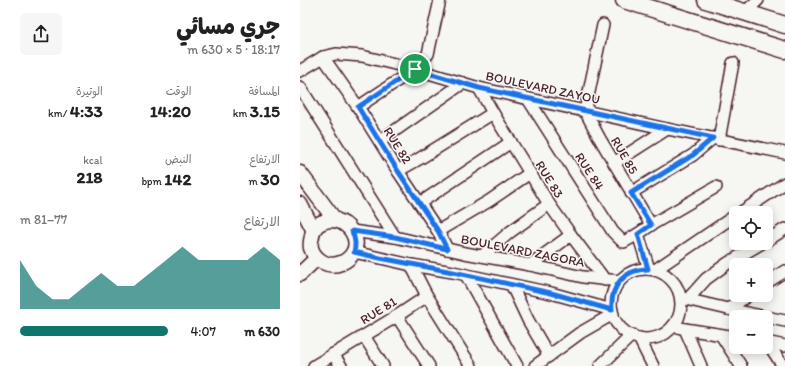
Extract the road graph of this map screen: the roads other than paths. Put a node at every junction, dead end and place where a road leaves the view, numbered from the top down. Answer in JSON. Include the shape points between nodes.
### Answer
{"nodes":[{"id":1,"x":440,"y":0,"type":"edge"},
{"id":2,"x":624,"y":0,"type":"edge"},
{"id":3,"x":706,"y":0,"type":"edge"},
{"id":4,"x":758,"y":0,"type":"edge"},
{"id":5,"x":745,"y":12,"type":"junction"},
{"id":6,"x":602,"y":25,"type":"dead end"},
{"id":7,"x":785,"y":25,"type":"edge"},
{"id":8,"x":785,"y":50,"type":"edge"},
{"id":9,"x":323,"y":57,"type":"junction"},
{"id":10,"x":732,"y":63,"type":"dead end"},
{"id":11,"x":415,"y":69,"type":"junction"},
{"id":12,"x":300,"y":71,"type":"edge"},
{"id":13,"x":463,"y":83,"type":"junction"},
{"id":14,"x":300,"y":87,"type":"edge"},
{"id":15,"x":479,"y":88,"type":"junction"},
{"id":16,"x":528,"y":98,"type":"junction"},
{"id":17,"x":358,"y":107,"type":"junction"},
{"id":18,"x":585,"y":111,"type":"junction"},
{"id":19,"x":492,"y":113,"type":"junction"},
{"id":20,"x":668,"y":129,"type":"junction"},
{"id":21,"x":716,"y":139,"type":"junction"},
{"id":22,"x":380,"y":141,"type":"junction"},
{"id":23,"x":511,"y":142,"type":"junction"},
{"id":24,"x":785,"y":153,"type":"edge"},
{"id":25,"x":614,"y":163,"type":"junction"},
{"id":26,"x":398,"y":171,"type":"junction"},
{"id":27,"x":300,"y":173,"type":"edge"},
{"id":28,"x":530,"y":173,"type":"junction"},
{"id":29,"x":785,"y":183,"type":"edge"},
{"id":30,"x":716,"y":187,"type":"dead end"},
{"id":31,"x":631,"y":193,"type":"junction"},
{"id":32,"x":300,"y":204,"type":"edge"},
{"id":33,"x":420,"y":204,"type":"junction"},
{"id":34,"x":549,"y":204,"type":"junction"},
{"id":35,"x":750,"y":206,"type":"edge"},
{"id":36,"x":335,"y":220,"type":"junction"},
{"id":37,"x":729,"y":220,"type":"edge"},
{"id":38,"x":651,"y":225,"type":"junction"},
{"id":39,"x":785,"y":229,"type":"edge"},
{"id":40,"x":313,"y":230,"type":"junction"},
{"id":41,"x":352,"y":231,"type":"junction"},
{"id":42,"x":438,"y":231,"type":"junction"},
{"id":43,"x":638,"y":234,"type":"junction"},
{"id":44,"x":571,"y":235,"type":"junction"},
{"id":45,"x":395,"y":237,"type":"junction"},
{"id":46,"x":773,"y":237,"type":"edge"},
{"id":47,"x":447,"y":249,"type":"junction"},
{"id":48,"x":750,"y":250,"type":"edge"},
{"id":49,"x":354,"y":252,"type":"junction"},
{"id":50,"x":482,"y":256,"type":"junction"},
{"id":51,"x":317,"y":258,"type":"junction"},
{"id":52,"x":411,"y":265,"type":"junction"},
{"id":53,"x":530,"y":265,"type":"junction"},
{"id":54,"x":652,"y":269,"type":"junction"},
{"id":55,"x":785,"y":271,"type":"edge"},
{"id":56,"x":300,"y":274,"type":"edge"},
{"id":57,"x":466,"y":275,"type":"junction"},
{"id":58,"x":773,"y":279,"type":"edge"},
{"id":59,"x":606,"y":280,"type":"junction"},
{"id":60,"x":619,"y":282,"type":"junction"},
{"id":61,"x":512,"y":286,"type":"junction"},
{"id":62,"x":427,"y":296,"type":"junction"},
{"id":63,"x":684,"y":298,"type":"junction"},
{"id":64,"x":738,"y":302,"type":"edge"},
{"id":65,"x":728,"y":309,"type":"junction"},
{"id":66,"x":612,"y":312,"type":"junction"},
{"id":67,"x":397,"y":316,"type":"junction"},
{"id":68,"x":783,"y":319,"type":"edge"},
{"id":69,"x":674,"y":326,"type":"junction"},
{"id":70,"x":685,"y":329,"type":"junction"},
{"id":71,"x":721,"y":335,"type":"junction"},
{"id":72,"x":364,"y":336,"type":"junction"},
{"id":73,"x":729,"y":336,"type":"edge"},
{"id":74,"x":636,"y":337,"type":"junction"},
{"id":75,"x":773,"y":343,"type":"edge"},
{"id":76,"x":785,"y":346,"type":"edge"},
{"id":77,"x":773,"y":351,"type":"edge"},
{"id":78,"x":333,"y":354,"type":"junction"},
{"id":79,"x":549,"y":356,"type":"junction"},
{"id":80,"x":314,"y":366,"type":"edge"},
{"id":81,"x":341,"y":366,"type":"edge"},
{"id":82,"x":384,"y":366,"type":"edge"},
{"id":83,"x":429,"y":366,"type":"edge"},
{"id":84,"x":472,"y":366,"type":"edge"},
{"id":85,"x":517,"y":366,"type":"edge"},
{"id":86,"x":535,"y":366,"type":"edge"},
{"id":87,"x":600,"y":366,"type":"edge"},
{"id":88,"x":653,"y":366,"type":"edge"},
{"id":89,"x":702,"y":366,"type":"edge"},
{"id":90,"x":741,"y":366,"type":"edge"},
{"id":91,"x":783,"y":366,"type":"edge"}],
"edges":[{"from":1,"to":11,"type":"street","via":[[428,54]]},
{"from":2,"to":8,"type":"main road"},
{"from":3,"to":5,"type":"main road"},
{"from":4,"to":5,"type":"street"},
{"from":5,"to":7,"type":"main road"},
{"from":6,"to":18,"type":"street"},
{"from":9,"to":11,"type":"street","name":"BOULEVARD ZAYOU","via":[[336,54],[356,56]]},
{"from":9,"to":12,"type":"street","name":"BOULEVARD ZAYOU"},
{"from":9,"to":17,"type":"street","name":"RUE 82"},
{"from":10,"to":21,"type":"street"},
{"from":11,"to":13,"type":"street","name":"BOULEVARD ZAYOU"},
{"from":11,"to":17,"type":"street"},
{"from":13,"to":15,"type":"street","name":"BOULEVARD ZAYOU"},
{"from":13,"to":22,"type":"street"},
{"from":14,"to":45,"type":"street"},
{"from":15,"to":16,"type":"street","name":"BOULEVARD ZAYOU"},
{"from":15,"to":19,"type":"street","name":"RUE 83"},
{"from":16,"to":18,"type":"street","name":"BOULEVARD ZAYOU"},
{"from":16,"to":43,"type":"street","name":"RUE 84","via":[[613,232],[624,242]]},
{"from":17,"to":22,"type":"street","name":"RUE 82"},
{"from":18,"to":20,"type":"street","name":"BOULEVARD ZAYOU"},
{"from":18,"to":25,"type":"street","name":"RUE 85"},
{"from":19,"to":23,"type":"street","name":"RUE 83"},
{"from":19,"to":26,"type":"street"},
{"from":20,"to":21,"type":"street","name":"BOULEVARD ZAYOU"},
{"from":20,"to":25,"type":"street"},
{"from":21,"to":24,"type":"street","name":"BOULEVARD ZAYOU"},
{"from":21,"to":31,"type":"street"},
{"from":22,"to":26,"type":"street","name":"RUE 82"},
{"from":23,"to":28,"type":"street","name":"RUE 83"},
{"from":23,"to":33,"type":"street"},
{"from":25,"to":31,"type":"street","name":"RUE 85"},
{"from":26,"to":33,"type":"street","name":"RUE 82"},
{"from":27,"to":36,"type":"street"},
{"from":28,"to":34,"type":"street","name":"RUE 83"},
{"from":28,"to":42,"type":"street"},
{"from":29,"to":35,"type":"street"},
{"from":30,"to":38,"type":"street"},
{"from":31,"to":38,"type":"street","name":"RUE 85"},
{"from":32,"to":40,"type":"street"},
{"from":33,"to":42,"type":"street","name":"RUE 82"},
{"from":34,"to":44,"type":"street","name":"RUE 83"},
{"from":34,"to":50,"type":"street"},
{"from":36,"to":40,"type":"street","via":[[318,224]]},
{"from":36,"to":41,"type":"street","via":[[345,224]]},
{"from":37,"to":54,"type":"street"},
{"from":38,"to":43,"type":"street"},
{"from":39,"to":46,"type":"street"},
{"from":40,"to":51,"type":"street","via":[[311,243]]},
{"from":41,"to":45,"type":"street","name":"BOULEVARD ZAGORA"},
{"from":41,"to":49,"type":"street","via":[[356,246]]},
{"from":42,"to":47,"type":"street","name":"RUE 82"},
{"from":43,"to":54,"type":"street"},
{"from":44,"to":53,"type":"street"},
{"from":44,"to":59,"type":"street","name":"RUE 83"},
{"from":45,"to":47,"type":"street","name":"BOULEVARD ZAGORA"},
{"from":47,"to":50,"type":"street","name":"BOULEVARD ZAGORA"},
{"from":48,"to":63,"type":"street","via":[[728,263]]},
{"from":49,"to":51,"type":"street","via":[[345,261],[334,265]]},
{"from":49,"to":52,"type":"street"},
{"from":50,"to":53,"type":"street","name":"BOULEVARD ZAGORA"},
{"from":51,"to":56,"type":"street"},
{"from":52,"to":57,"type":"street"},
{"from":52,"to":62,"type":"street"},
{"from":53,"to":59,"type":"street","name":"BOULEVARD ZAGORA"},
{"from":54,"to":60,"type":"street","via":[[635,270]]},
{"from":54,"to":63,"type":"street","via":[[669,277]]},
{"from":55,"to":58,"type":"street"},
{"from":57,"to":61,"type":"street"},
{"from":57,"to":85,"type":"street"},
{"from":59,"to":60,"type":"street","name":"BOULEVARD ZAGORA"},
{"from":60,"to":66,"type":"street","via":[[613,292]]},
{"from":61,"to":66,"type":"street","via":[[551,293]]},
{"from":61,"to":79,"type":"street"},
{"from":62,"to":67,"type":"street","name":"RUE 81"},
{"from":62,"to":84,"type":"street"},
{"from":63,"to":65,"type":"street"},
{"from":63,"to":69,"type":"street"},
{"from":64,"to":65,"type":"street"},
{"from":65,"to":68,"type":"street"},
{"from":66,"to":74,"type":"street","via":[[617,323]]},
{"from":66,"to":79,"type":"street"},
{"from":67,"to":72,"type":"street","name":"RUE 81"},
{"from":67,"to":83,"type":"street"},
{"from":69,"to":70,"type":"street"},
{"from":69,"to":74,"type":"street","via":[[658,337]]},
{"from":70,"to":71,"type":"street"},
{"from":70,"to":89,"type":"street"},
{"from":71,"to":73,"type":"street"},
{"from":71,"to":90,"type":"street"},
{"from":72,"to":78,"type":"street","name":"RUE 81"},
{"from":72,"to":82,"type":"street"},
{"from":74,"to":87,"type":"street"},
{"from":74,"to":88,"type":"street"},
{"from":75,"to":76,"type":"street"},
{"from":77,"to":91,"type":"street"},
{"from":78,"to":80,"type":"street","name":"RUE 81"},
{"from":78,"to":81,"type":"street"},
{"from":79,"to":86,"type":"street"}]}
